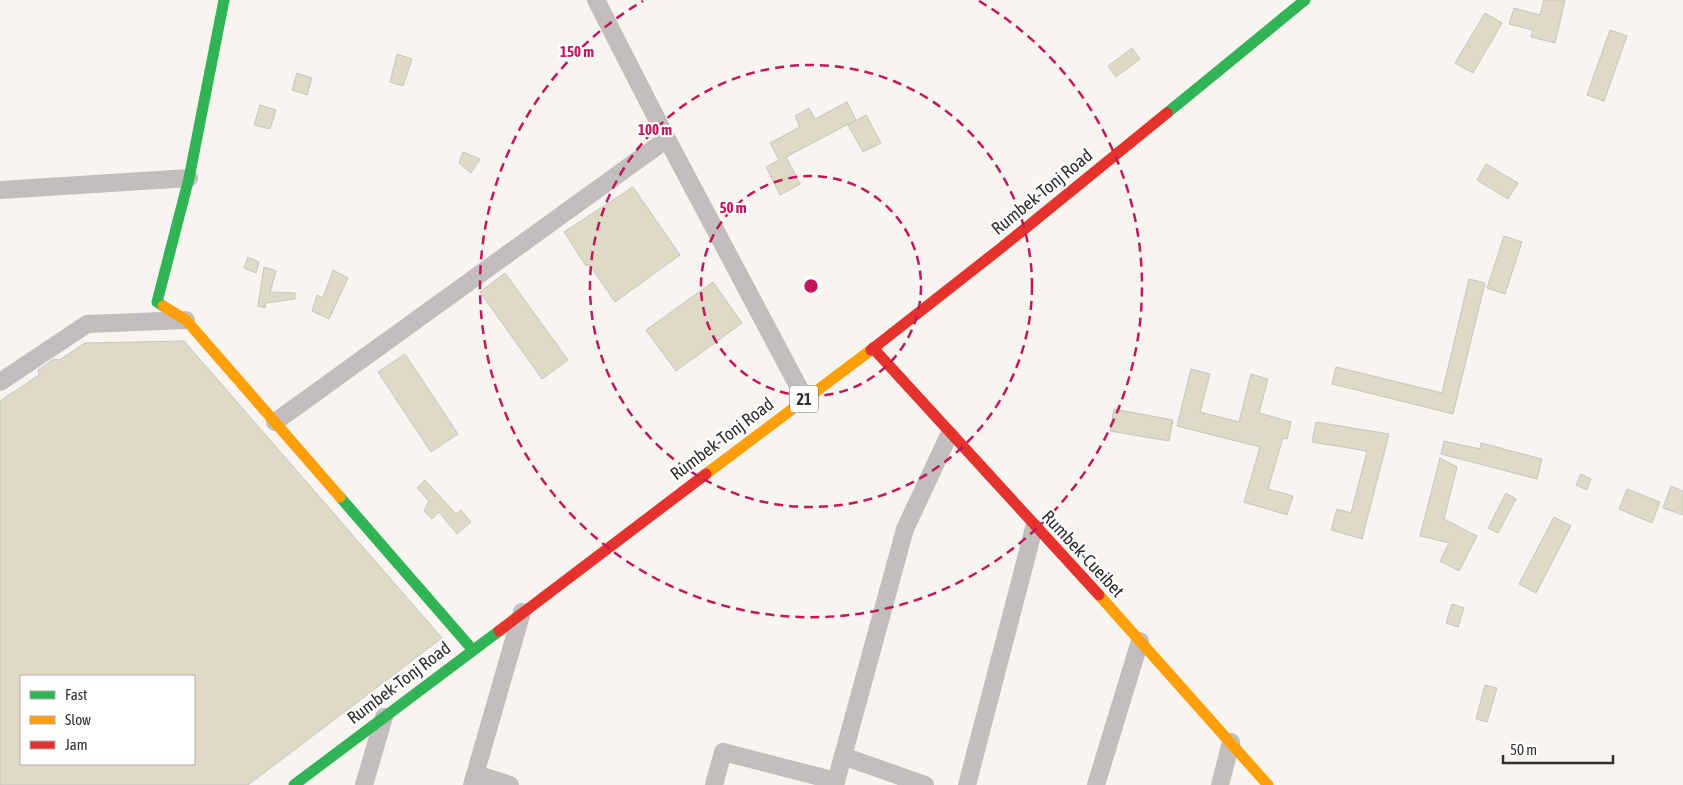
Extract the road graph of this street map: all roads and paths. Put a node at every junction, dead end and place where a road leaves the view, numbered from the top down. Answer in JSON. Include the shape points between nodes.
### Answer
{"nodes":[{"id":1,"x":224,"y":0,"type":"edge"},
{"id":2,"x":596,"y":0,"type":"edge"},
{"id":3,"x":1305,"y":0,"type":"edge"},
{"id":4,"x":667,"y":139,"type":"junction"},
{"id":5,"x":189,"y":178,"type":"junction"},
{"id":6,"x":0,"y":190,"type":"edge"},
{"id":7,"x":186,"y":320,"type":"junction"},
{"id":8,"x":873,"y":348,"type":"junction"},
{"id":9,"x":0,"y":382,"type":"edge"},
{"id":10,"x":805,"y":399,"type":"junction"},
{"id":11,"x":275,"y":422,"type":"junction"},
{"id":12,"x":949,"y":435,"type":"junction"},
{"id":13,"x":1034,"y":528,"type":"junction"},
{"id":14,"x":522,"y":612,"type":"junction"},
{"id":15,"x":1140,"y":640,"type":"junction"},
{"id":16,"x":472,"y":649,"type":"junction"},
{"id":17,"x":385,"y":716,"type":"junction"},
{"id":18,"x":1231,"y":742,"type":"junction"},
{"id":19,"x":843,"y":756,"type":"junction"},
{"id":20,"x":474,"y":780,"type":"edge"},
{"id":21,"x":836,"y":783,"type":"edge"},
{"id":22,"x":294,"y":785,"type":"edge"},
{"id":23,"x":364,"y":785,"type":"edge"},
{"id":24,"x":510,"y":785,"type":"edge"},
{"id":25,"x":714,"y":785,"type":"edge"},
{"id":26,"x":925,"y":785,"type":"edge"},
{"id":27,"x":967,"y":785,"type":"edge"},
{"id":28,"x":1096,"y":785,"type":"edge"},
{"id":29,"x":1220,"y":785,"type":"edge"},
{"id":30,"x":1268,"y":785,"type":"edge"}],
"edges":[{"from":1,"to":5,"type":"street"},
{"from":2,"to":4,"type":"street"},
{"from":3,"to":8,"type":"street","name":"Rumbek-Tonj Road","number":"21"},
{"from":4,"to":10,"type":"street"},
{"from":4,"to":11,"type":"street"},
{"from":5,"to":6,"type":"street"},
{"from":5,"to":7,"type":"street","via":[[157,302]]},
{"from":7,"to":9,"type":"street","via":[[87,324]]},
{"from":7,"to":11,"type":"street"},
{"from":8,"to":10,"type":"street","name":"Rumbek-Tonj Road","number":"21"},
{"from":8,"to":12,"type":"street","name":"Rumbek-Cueibet"},
{"from":10,"to":14,"type":"street","name":"Rumbek-Tonj Road","number":"21"},
{"from":11,"to":16,"type":"street"},
{"from":12,"to":13,"type":"street","name":"Rumbek-Cueibet"},
{"from":12,"to":19,"type":"street","via":[[905,529]]},
{"from":13,"to":15,"type":"street","name":"Rumbek-Cueibet"},
{"from":13,"to":27,"type":"street"},
{"from":14,"to":16,"type":"street","name":"Rumbek-Tonj Road","number":"21"},
{"from":14,"to":20,"type":"street"},
{"from":15,"to":18,"type":"street","name":"Rumbek-Cueibet"},
{"from":15,"to":28,"type":"street"},
{"from":16,"to":17,"type":"street","name":"Rumbek-Tonj Road","number":"21"},
{"from":17,"to":22,"type":"street","name":"Rumbek-Tonj Road","number":"21"},
{"from":17,"to":23,"type":"street"},
{"from":18,"to":29,"type":"street"},
{"from":18,"to":30,"type":"street","name":"Rumbek-Cueibet"},
{"from":19,"to":21,"type":"street"},
{"from":19,"to":26,"type":"street"},
{"from":20,"to":24,"type":"street"},
{"from":21,"to":25,"type":"street","via":[[723,752]]}]}
